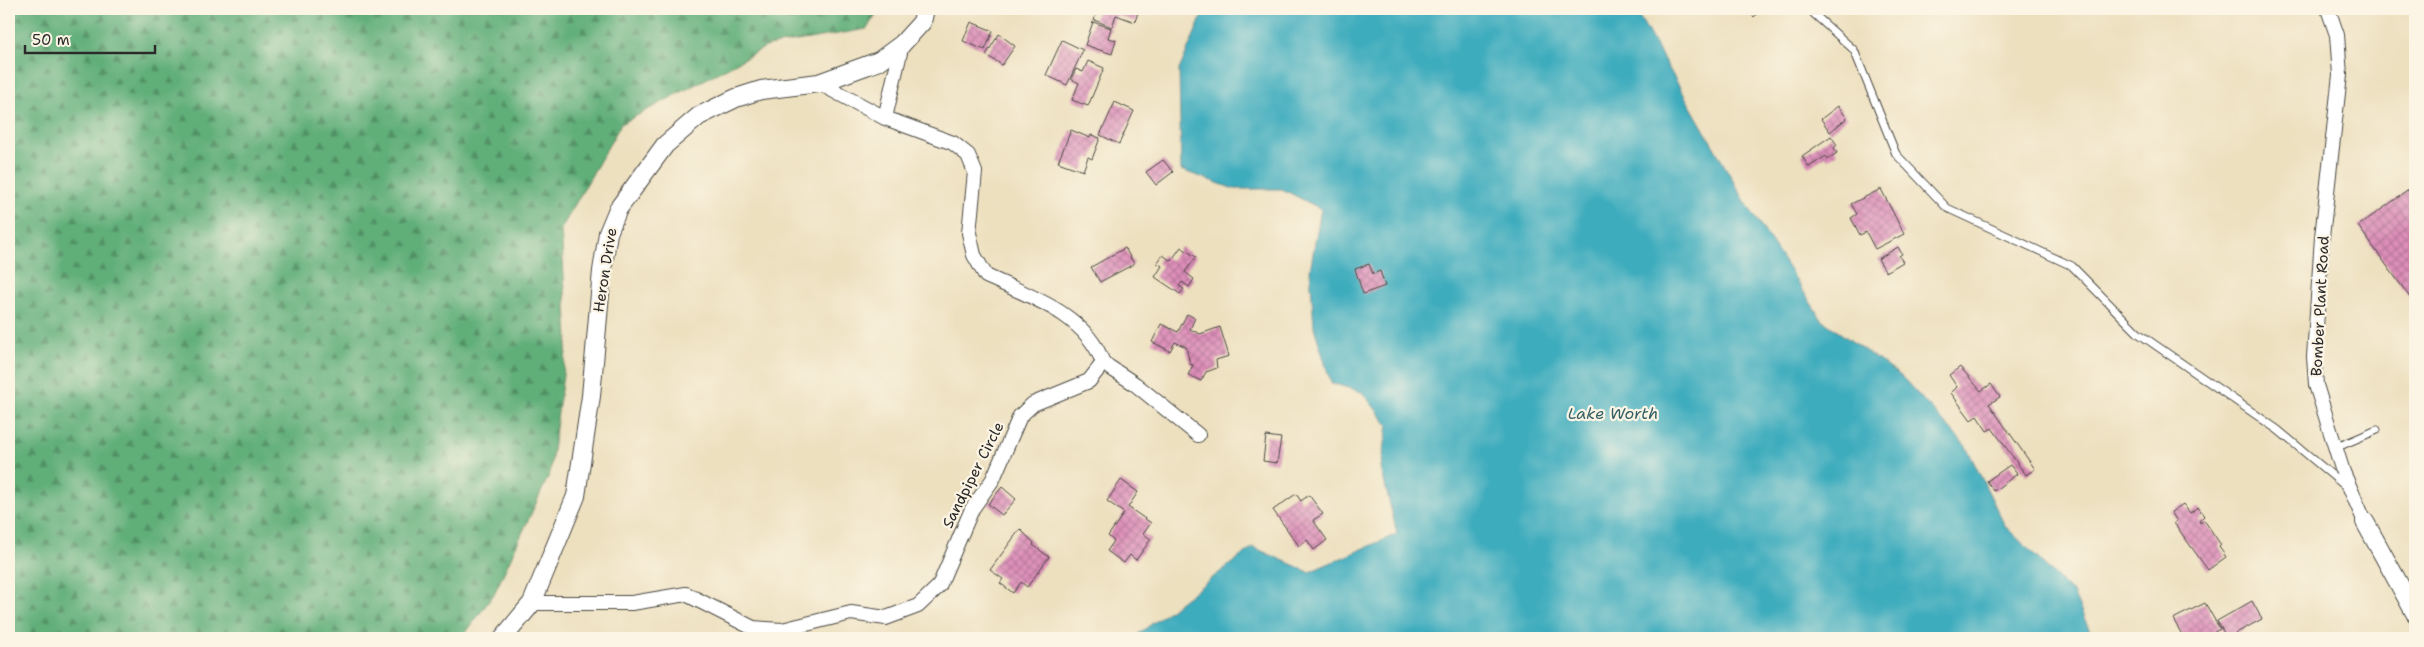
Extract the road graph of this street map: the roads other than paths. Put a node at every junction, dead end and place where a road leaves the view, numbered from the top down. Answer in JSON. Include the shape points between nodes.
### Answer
{"nodes":[{"id":1,"x":925,"y":9,"type":"edge"},
{"id":2,"x":2328,"y":9,"type":"edge"},
{"id":3,"x":1814,"y":14,"type":"dead end"},
{"id":4,"x":902,"y":44,"type":"junction"},
{"id":5,"x":819,"y":83,"type":"junction"},
{"id":6,"x":885,"y":118,"type":"junction"},
{"id":7,"x":1102,"y":363,"type":"junction"},
{"id":8,"x":2377,"y":430,"type":"dead end"},
{"id":9,"x":1198,"y":435,"type":"dead end"},
{"id":10,"x":2334,"y":448,"type":"junction"},
{"id":11,"x":2351,"y":491,"type":"junction"},
{"id":12,"x":2366,"y":522,"type":"joint"},
{"id":13,"x":532,"y":603,"type":"junction"},
{"id":14,"x":2415,"y":613,"type":"edge"},
{"id":15,"x":503,"y":638,"type":"edge"}],
"edges":[{"from":1,"to":4,"type":"street","name":"Heron Drive","via":[[922,22]]},
{"from":2,"to":10,"type":"street","name":"Bomber Plant Road","via":[[2337,35],[2340,75],[2322,237],[2314,357],[2316,385]]},
{"from":3,"to":11,"type":"lane","via":[[1854,50],[1896,154],[1947,208],[2072,266],[2138,333],[2278,430]]},
{"from":4,"to":5,"type":"street","name":"Heron Drive","via":[[879,61]]},
{"from":4,"to":6,"type":"street"},
{"from":5,"to":6,"type":"street"},
{"from":5,"to":13,"type":"street","name":"Heron Drive","via":[[761,90],[699,116],[665,145],[618,209],[608,233],[602,271],[591,396],[576,496]]},
{"from":6,"to":7,"type":"street","via":[[953,143],[968,155],[975,172],[969,233],[980,269],[986,276],[1046,304],[1081,328],[1097,347]]},
{"from":7,"to":9,"type":"street","via":[[1135,384]]},
{"from":7,"to":13,"type":"street","name":"Sandpiper Circle","via":[[1089,381],[1033,404],[1020,416],[993,479],[972,509],[939,586],[918,606],[886,618],[851,613],[782,630],[753,628],[686,594],[632,604]]},
{"from":8,"to":10,"type":"lane"},
{"from":10,"to":11,"type":"street","name":"Bomber Plant Road"},
{"from":11,"to":12,"type":"street","name":"Bomber Plant Road"},
{"from":12,"to":14,"type":"street","name":"Bomber Plant Road"},
{"from":13,"to":15,"type":"street","name":"Heron Drive"}]}
